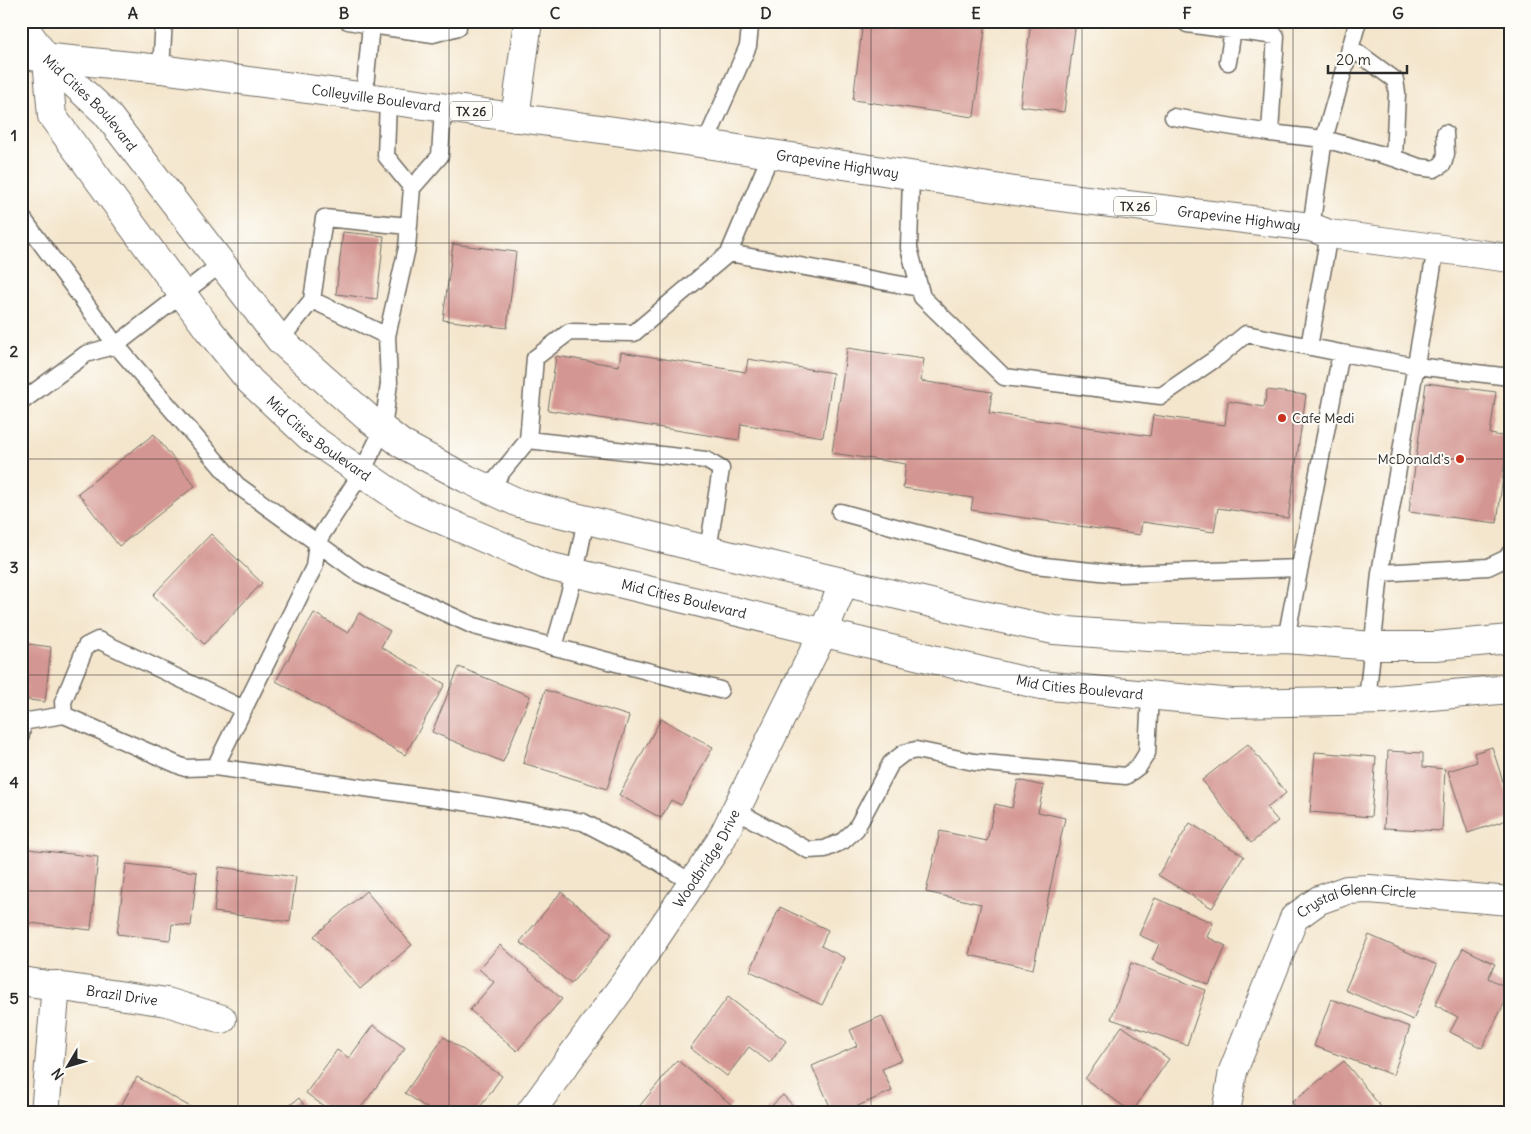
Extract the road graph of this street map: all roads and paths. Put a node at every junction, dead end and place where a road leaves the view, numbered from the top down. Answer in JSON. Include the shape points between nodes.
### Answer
{"nodes":[{"id":1,"x":164,"y":21,"type":"edge"},
{"id":2,"x":348,"y":21,"type":"edge"},
{"id":3,"x":458,"y":21,"type":"edge"},
{"id":4,"x":528,"y":21,"type":"edge"},
{"id":5,"x":746,"y":21,"type":"edge"},
{"id":6,"x":1358,"y":21,"type":"edge"},
{"id":7,"x":21,"y":23,"type":"edge"},
{"id":8,"x":1187,"y":24,"type":"dead end"},
{"id":9,"x":371,"y":25,"type":"junction"},
{"id":10,"x":1233,"y":29,"type":"junction"},
{"id":11,"x":1350,"y":47,"type":"junction"},
{"id":12,"x":34,"y":57,"type":"edge"},
{"id":13,"x":1228,"y":62,"type":"dead end"},
{"id":14,"x":161,"y":69,"type":"junction"},
{"id":15,"x":376,"y":99,"type":"junction"},
{"id":16,"x":443,"y":108,"type":"junction"},
{"id":17,"x":1173,"y":117,"type":"dead end"},
{"id":18,"x":515,"y":118,"type":"junction"},
{"id":19,"x":1270,"y":133,"type":"junction"},
{"id":20,"x":1445,"y":133,"type":"dead end"},
{"id":21,"x":1324,"y":139,"type":"junction"},
{"id":22,"x":705,"y":144,"type":"junction"},
{"id":23,"x":765,"y":153,"type":"junction"},
{"id":24,"x":1394,"y":158,"type":"junction"},
{"id":25,"x":911,"y":175,"type":"junction"},
{"id":26,"x":412,"y":188,"type":"junction"},
{"id":27,"x":21,"y":216,"type":"edge"},
{"id":28,"x":409,"y":226,"type":"junction"},
{"id":29,"x":1320,"y":230,"type":"junction"},
{"id":30,"x":1436,"y":248,"type":"junction"},
{"id":31,"x":729,"y":254,"type":"junction"},
{"id":32,"x":1510,"y":258,"type":"edge"},
{"id":33,"x":221,"y":264,"type":"junction"},
{"id":34,"x":920,"y":288,"type":"junction"},
{"id":35,"x":183,"y":294,"type":"junction"},
{"id":36,"x":312,"y":300,"type":"junction"},
{"id":37,"x":386,"y":336,"type":"junction"},
{"id":38,"x":280,"y":340,"type":"junction"},
{"id":39,"x":116,"y":345,"type":"junction"},
{"id":40,"x":1309,"y":347,"type":"junction"},
{"id":41,"x":1341,"y":353,"type":"junction"},
{"id":42,"x":1416,"y":366,"type":"junction"},
{"id":43,"x":1510,"y":377,"type":"edge"},
{"id":44,"x":21,"y":402,"type":"edge"},
{"id":45,"x":383,"y":429,"type":"junction"},
{"id":46,"x":528,"y":440,"type":"junction"},
{"id":47,"x":362,"y":472,"type":"junction"},
{"id":48,"x":488,"y":489,"type":"junction"},
{"id":49,"x":840,"y":512,"type":"dead end"},
{"id":50,"x":586,"y":520,"type":"junction"},
{"id":51,"x":317,"y":542,"type":"junction"},
{"id":52,"x":708,"y":550,"type":"junction"},
{"id":53,"x":1510,"y":553,"type":"edge"},
{"id":54,"x":1300,"y":568,"type":"junction"},
{"id":55,"x":575,"y":573,"type":"junction"},
{"id":56,"x":1380,"y":573,"type":"junction"},
{"id":57,"x":844,"y":582,"type":"junction"},
{"id":58,"x":823,"y":633,"type":"junction"},
{"id":59,"x":1286,"y":639,"type":"junction"},
{"id":60,"x":1510,"y":639,"type":"edge"},
{"id":61,"x":1373,"y":646,"type":"junction"},
{"id":62,"x":554,"y":647,"type":"junction"},
{"id":63,"x":1510,"y":689,"type":"edge"},
{"id":64,"x":720,"y":690,"type":"dead end"},
{"id":65,"x":1150,"y":696,"type":"junction"},
{"id":66,"x":1367,"y":701,"type":"junction"},
{"id":67,"x":244,"y":709,"type":"junction"},
{"id":68,"x":64,"y":715,"type":"junction"},
{"id":69,"x":21,"y":735,"type":"edge"},
{"id":70,"x":215,"y":767,"type":"junction"},
{"id":71,"x":736,"y":810,"type":"junction"},
{"id":72,"x":692,"y":883,"type":"junction"},
{"id":73,"x":1510,"y":901,"type":"edge"},
{"id":74,"x":21,"y":981,"type":"edge"},
{"id":75,"x":56,"y":985,"type":"junction"},
{"id":76,"x":222,"y":1019,"type":"dead end"},
{"id":77,"x":45,"y":1113,"type":"edge"},
{"id":78,"x":530,"y":1113,"type":"edge"},
{"id":79,"x":1226,"y":1113,"type":"edge"}],
"edges":[{"from":1,"to":14,"type":"lane"},
{"from":2,"to":9,"type":"lane"},
{"from":3,"to":9,"type":"lane","via":[[458,27],[433,34]]},
{"from":4,"to":18,"type":"main road"},
{"from":5,"to":22,"type":"lane","via":[[750,26],[748,46]]},
{"from":6,"to":11,"type":"lane"},
{"from":7,"to":12,"type":"main road"},
{"from":8,"to":10,"type":"lane"},
{"from":9,"to":15,"type":"lane"},
{"from":10,"to":13,"type":"lane"},
{"from":10,"to":19,"type":"lane","via":[[1276,36]]},
{"from":11,"to":21,"type":"lane"},
{"from":11,"to":24,"type":"lane","via":[[1395,80]]},
{"from":12,"to":14,"type":"main road","name":"Colleyville Boulevard","number":"TX 26"},
{"from":12,"to":33,"type":"main road","name":"Mid Cities Boulevard","via":[[106,112]]},
{"from":12,"to":35,"type":"main road","name":"Mid Cities Boulevard","via":[[52,116]]},
{"from":14,"to":15,"type":"main road","name":"Colleyville Boulevard","number":"TX 26"},
{"from":15,"to":16,"type":"main road","name":"Colleyville Boulevard","number":"TX 26"},
{"from":15,"to":26,"type":"lane","via":[[386,156]]},
{"from":16,"to":18,"type":"main road","name":"Colleyville Boulevard","number":"TX 26"},
{"from":16,"to":26,"type":"lane","via":[[440,156]]},
{"from":17,"to":19,"type":"lane","via":[[1220,116]]},
{"from":18,"to":22,"type":"main road","name":"Colleyville Boulevard","number":"TX 26"},
{"from":19,"to":21,"type":"lane"},
{"from":20,"to":24,"type":"lane","via":[[1443,164],[1434,169],[1419,168]]},
{"from":21,"to":24,"type":"lane"},
{"from":21,"to":29,"type":"lane"},
{"from":22,"to":23,"type":"main road","name":"Colleyville Boulevard","number":"TX 26"},
{"from":23,"to":25,"type":"main road","name":"Grapevine Highway","number":"TX 26"},
{"from":23,"to":31,"type":"lane"},
{"from":25,"to":29,"type":"main road","name":"Grapevine Highway","number":"TX 26"},
{"from":25,"to":34,"type":"lane","via":[[909,248]]},
{"from":26,"to":28,"type":"lane"},
{"from":27,"to":39,"type":"lane"},
{"from":28,"to":36,"type":"lane","via":[[324,218]]},
{"from":28,"to":37,"type":"lane","via":[[407,248]]},
{"from":29,"to":30,"type":"main road","name":"Grapevine Highway","number":"TX 26"},
{"from":29,"to":40,"type":"lane"},
{"from":30,"to":32,"type":"main road","name":"Grapevine Highway","number":"TX 26"},
{"from":30,"to":42,"type":"lane"},
{"from":31,"to":34,"type":"lane"},
{"from":31,"to":46,"type":"lane","via":[[634,333],[569,332],[535,358]]},
{"from":33,"to":35,"type":"lane"},
{"from":33,"to":38,"type":"main road","name":"Mid Cities Boulevard"},
{"from":34,"to":40,"type":"lane","via":[[922,297],[1004,377],[1160,396],[1246,334]]},
{"from":35,"to":39,"type":"lane"},
{"from":35,"to":47,"type":"main road","name":"Mid Cities Boulevard","via":[[250,381],[310,437]]},
{"from":36,"to":37,"type":"lane"},
{"from":36,"to":38,"type":"lane"},
{"from":37,"to":45,"type":"lane","via":[[389,383]]},
{"from":38,"to":45,"type":"main road","name":"Mid Cities Boulevard"},
{"from":39,"to":44,"type":"lane","via":[[86,354]]},
{"from":39,"to":51,"type":"lane","via":[[237,485]]},
{"from":40,"to":41,"type":"lane"},
{"from":41,"to":42,"type":"lane"},
{"from":41,"to":54,"type":"lane"},
{"from":42,"to":43,"type":"lane"},
{"from":42,"to":56,"type":"lane"},
{"from":45,"to":47,"type":"lane"},
{"from":45,"to":48,"type":"main road","name":"Mid Cities Boulevard","via":[[402,444]]},
{"from":46,"to":48,"type":"lane"},
{"from":46,"to":52,"type":"lane","via":[[706,460],[721,469]]},
{"from":47,"to":51,"type":"lane"},
{"from":47,"to":55,"type":"main road","name":"Mid Cities Boulevard","via":[[412,507],[548,566]]},
{"from":48,"to":50,"type":"main road","name":"Mid Cities Boulevard","via":[[519,502]]},
{"from":49,"to":54,"type":"lane","via":[[1035,564],[1119,574]]},
{"from":50,"to":52,"type":"main road","name":"Mid Cities Boulevard"},
{"from":50,"to":55,"type":"lane"},
{"from":51,"to":62,"type":"lane","via":[[360,574],[474,626]]},
{"from":51,"to":67,"type":"lane","via":[[314,567]]},
{"from":52,"to":57,"type":"main road","name":"Mid Cities Boulevard"},
{"from":53,"to":56,"type":"lane","via":[[1507,558],[1488,567]]},
{"from":54,"to":59,"type":"lane"},
{"from":55,"to":58,"type":"main road","name":"Mid Cities Boulevard"},
{"from":55,"to":62,"type":"lane"},
{"from":56,"to":61,"type":"lane"},
{"from":57,"to":58,"type":"main road","name":"Woodbridge Drive"},
{"from":57,"to":59,"type":"main road","name":"Mid Cities Boulevard","via":[[1054,630],[1148,638]]},
{"from":58,"to":65,"type":"main road","name":"Mid Cities Boulevard","via":[[1040,686]]},
{"from":58,"to":71,"type":"main road","name":"Woodbridge Drive"},
{"from":59,"to":61,"type":"main road","name":"Mid Cities Boulevard"},
{"from":60,"to":61,"type":"main road","name":"Mid Cities Boulevard","via":[[1435,646]]},
{"from":61,"to":66,"type":"lane"},
{"from":62,"to":64,"type":"lane"},
{"from":63,"to":66,"type":"main road","name":"Mid Cities Boulevard"},
{"from":65,"to":66,"type":"main road","name":"Mid Cities Boulevard","via":[[1233,703]]},
{"from":65,"to":71,"type":"lane","via":[[1146,752],[1139,766],[1126,776],[974,762],[916,750],[904,753],[891,763],[856,828],[843,841],[825,849],[808,850]]},
{"from":67,"to":68,"type":"lane","via":[[98,640],[86,646],[63,702]]},
{"from":67,"to":70,"type":"lane"},
{"from":68,"to":69,"type":"lane","via":[[22,722]]},
{"from":68,"to":70,"type":"lane","via":[[185,768]]},
{"from":70,"to":72,"type":"lane","via":[[583,822]]},
{"from":71,"to":72,"type":"main road","name":"Woodbridge Drive","via":[[720,842]]},
{"from":72,"to":78,"type":"main road","name":"Woodbridge Drive","via":[[627,980]]},
{"from":73,"to":79,"type":"main road","name":"Crystal Glenn Circle","via":[[1347,890],[1318,900],[1300,913],[1294,918],[1233,1071]]},
{"from":74,"to":75,"type":"main road","name":"Brazil Drive"},
{"from":75,"to":76,"type":"main road","name":"Brazil Drive","via":[[167,1002]]},
{"from":75,"to":77,"type":"main road"}]}
